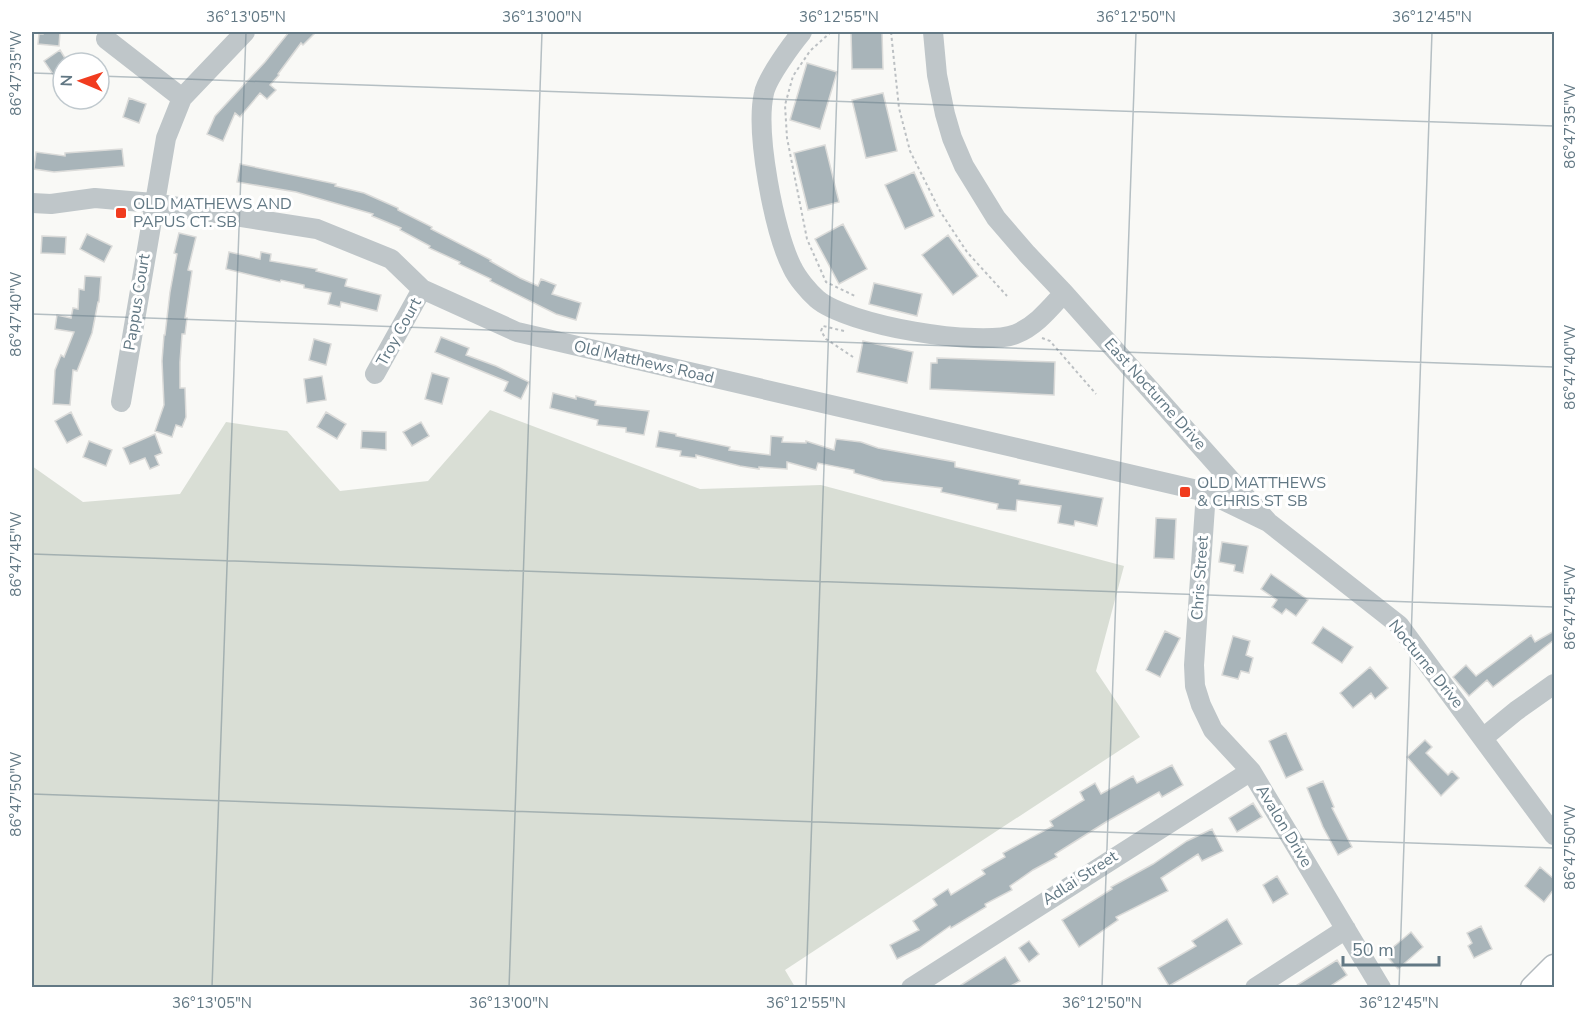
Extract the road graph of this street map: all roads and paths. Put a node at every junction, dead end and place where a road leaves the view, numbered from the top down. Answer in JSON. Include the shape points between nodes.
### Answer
{"nodes":[{"id":1,"x":245,"y":32,"type":"edge"},
{"id":2,"x":802,"y":32,"type":"edge"},
{"id":3,"x":831,"y":32,"type":"edge"},
{"id":4,"x":891,"y":32,"type":"edge"},
{"id":5,"x":933,"y":32,"type":"edge"},
{"id":6,"x":106,"y":39,"type":"dead end"},
{"id":7,"x":182,"y":98,"type":"junction"},
{"id":8,"x":32,"y":203,"type":"edge"},
{"id":9,"x":153,"y":203,"type":"junction"},
{"id":10,"x":422,"y":289,"type":"junction"},
{"id":11,"x":1064,"y":293,"type":"junction"},
{"id":12,"x":855,"y":296,"type":"dead end"},
{"id":13,"x":1007,"y":296,"type":"dead end"},
{"id":14,"x":375,"y":374,"type":"dead end"},
{"id":15,"x":121,"y":402,"type":"dead end"},
{"id":16,"x":1206,"y":492,"type":"junction"},
{"id":17,"x":1268,"y":522,"type":"junction"},
{"id":18,"x":1194,"y":665,"type":"joint"},
{"id":19,"x":1554,"y":684,"type":"edge"},
{"id":20,"x":1484,"y":738,"type":"junction"},
{"id":21,"x":1251,"y":771,"type":"junction"},
{"id":22,"x":1554,"y":835,"type":"edge"},
{"id":23,"x":1347,"y":929,"type":"junction"},
{"id":24,"x":1554,"y":967,"type":"edge"},
{"id":25,"x":911,"y":987,"type":"edge"},
{"id":26,"x":1255,"y":987,"type":"edge"},
{"id":27,"x":1381,"y":987,"type":"edge"},
{"id":28,"x":1533,"y":987,"type":"edge"}],
"edges":[{"from":1,"to":7,"type":"street"},
{"from":2,"to":11,"type":"street","via":[[764,92],[760,128],[780,235],[792,268],[816,299],[853,318],[893,327],[939,335],[992,337],[1014,335],[1030,327]]},
{"from":3,"to":12,"type":"path","via":[[810,51],[793,76],[785,105],[787,138],[807,239],[826,282]]},
{"from":4,"to":13,"type":"path","via":[[899,108],[909,151],[967,252]]},
{"from":5,"to":11,"type":"street","name":"East Nocturne Drive","via":[[945,114],[964,166],[996,218]]},
{"from":6,"to":7,"type":"street"},
{"from":7,"to":9,"type":"street","name":"Pappus Court","via":[[166,138]]},
{"from":8,"to":9,"type":"street","name":"Old Matthews Road","via":[[95,198]]},
{"from":9,"to":10,"type":"street","name":"Old Matthews Road","via":[[317,229],[391,259]]},
{"from":9,"to":15,"type":"street","name":"Pappus Court"},
{"from":10,"to":14,"type":"street","name":"Troy Court"},
{"from":10,"to":16,"type":"street","name":"Old Matthews Road","via":[[517,332]]},
{"from":11,"to":17,"type":"street","name":"East Nocturne Drive"},
{"from":16,"to":17,"type":"street","name":"Old Matthews Road"},
{"from":16,"to":18,"type":"street","name":"Chris Street"},
{"from":17,"to":20,"type":"street","name":"Nocturne Drive","via":[[1399,625]]},
{"from":18,"to":21,"type":"street","name":"Avalon Drive","via":[[1195,686],[1213,730]]},
{"from":19,"to":20,"type":"street"},
{"from":20,"to":22,"type":"street","name":"Nocturne Drive"},
{"from":21,"to":23,"type":"street","name":"Avalon Drive"},
{"from":21,"to":25,"type":"street","name":"Adlai Street"},
{"from":23,"to":26,"type":"street"},
{"from":23,"to":27,"type":"street","name":"Avalon Drive"},
{"from":24,"to":28,"type":"main road"}]}
